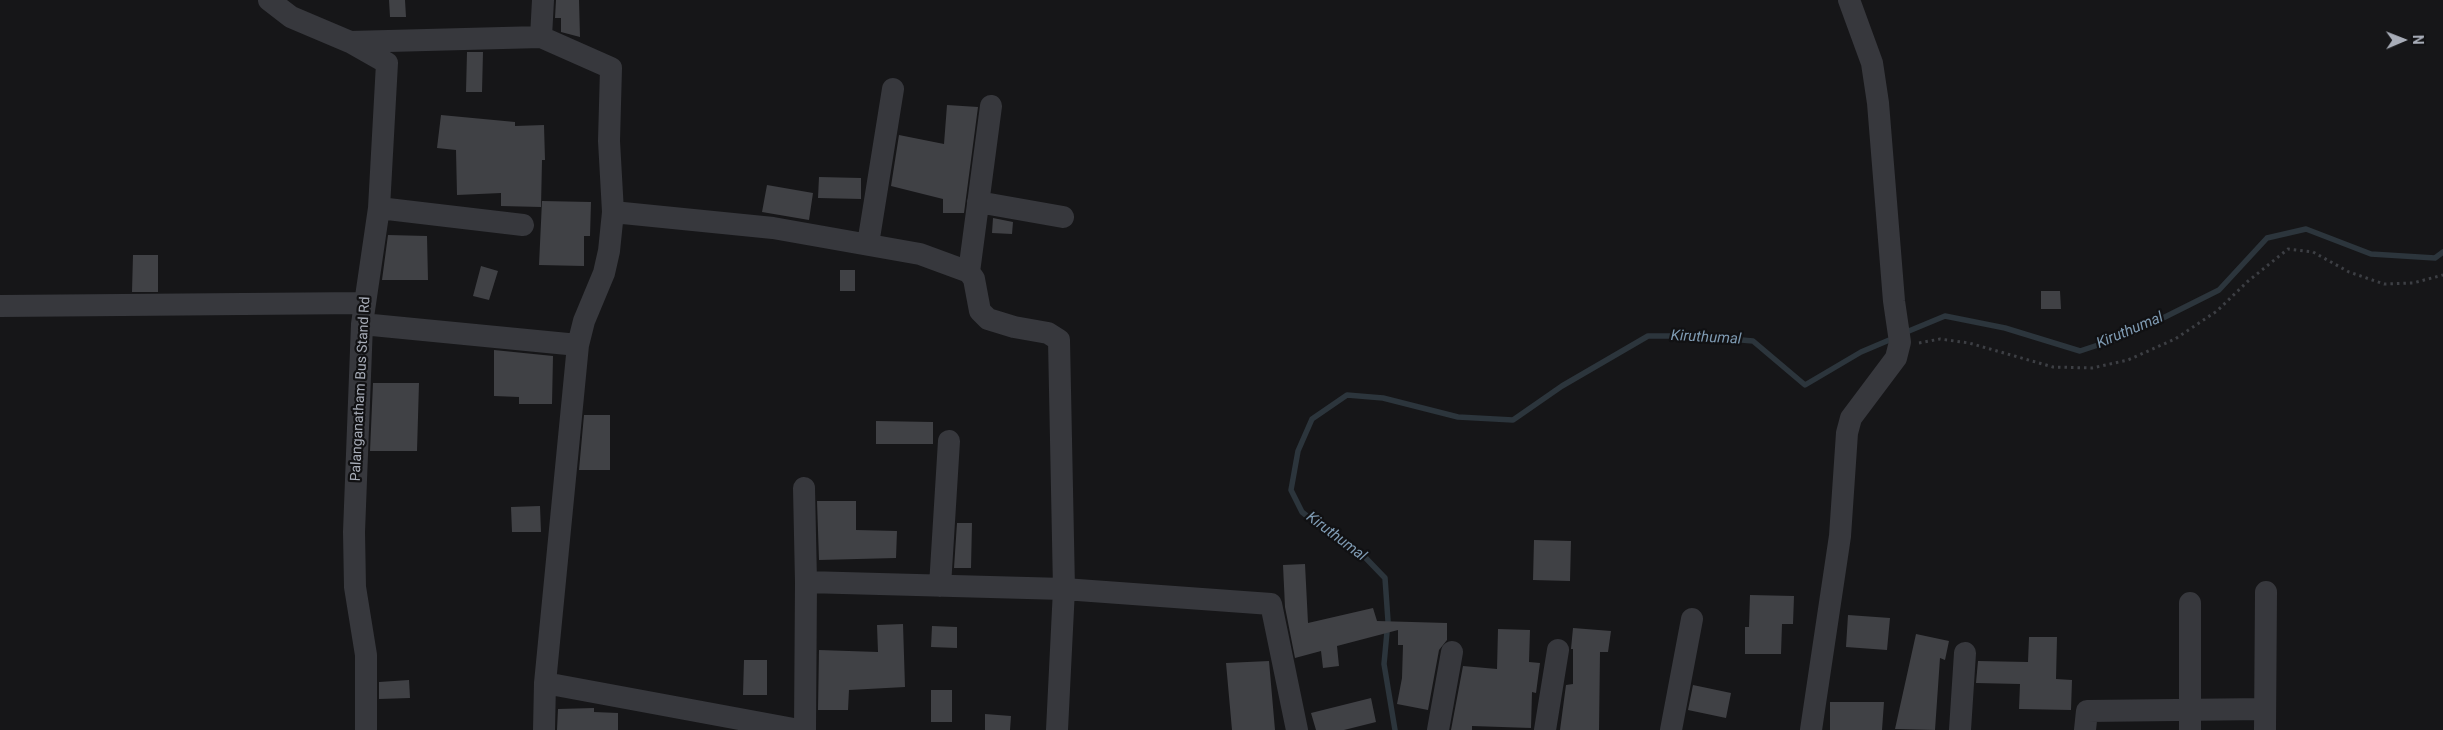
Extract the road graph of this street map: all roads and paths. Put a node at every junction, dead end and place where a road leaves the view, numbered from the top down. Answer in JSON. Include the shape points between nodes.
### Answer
{"nodes":[{"id":1,"x":269,"y":0,"type":"edge"},
{"id":2,"x":543,"y":0,"type":"edge"},
{"id":3,"x":1849,"y":0,"type":"edge"},
{"id":4,"x":541,"y":37,"type":"junction"},
{"id":5,"x":350,"y":42,"type":"junction"},
{"id":6,"x":893,"y":89,"type":"dead end"},
{"id":7,"x":991,"y":106,"type":"dead end"},
{"id":8,"x":978,"y":202,"type":"junction"},
{"id":9,"x":379,"y":208,"type":"junction"},
{"id":10,"x":613,"y":212,"type":"junction"},
{"id":11,"x":1063,"y":217,"type":"dead end"},
{"id":12,"x":522,"y":225,"type":"dead end"},
{"id":13,"x":868,"y":244,"type":"junction"},
{"id":14,"x":969,"y":272,"type":"junction"},
{"id":15,"x":2443,"y":275,"type":"edge"},
{"id":16,"x":0,"y":306,"type":"edge"},
{"id":17,"x":363,"y":313,"type":"junction"},
{"id":18,"x":578,"y":345,"type":"junction"},
{"id":19,"x":1899,"y":347,"type":"junction"},
{"id":20,"x":949,"y":441,"type":"dead end"},
{"id":21,"x":804,"y":488,"type":"dead end"},
{"id":22,"x":806,"y":582,"type":"junction"},
{"id":23,"x":940,"y":586,"type":"junction"},
{"id":24,"x":1064,"y":589,"type":"junction"},
{"id":25,"x":2266,"y":592,"type":"dead end"},
{"id":26,"x":2190,"y":603,"type":"dead end"},
{"id":27,"x":1692,"y":619,"type":"dead end"},
{"id":28,"x":1558,"y":650,"type":"dead end"},
{"id":29,"x":1452,"y":652,"type":"dead end"},
{"id":30,"x":1965,"y":653,"type":"dead end"},
{"id":31,"x":545,"y":683,"type":"junction"},
{"id":32,"x":2265,"y":719,"type":"edge"},
{"id":33,"x":2190,"y":720,"type":"edge"},
{"id":34,"x":751,"y":722,"type":"junction"},
{"id":35,"x":366,"y":730,"type":"edge"},
{"id":36,"x":544,"y":730,"type":"edge"},
{"id":37,"x":730,"y":730,"type":"edge"},
{"id":38,"x":800,"y":730,"type":"edge"},
{"id":39,"x":806,"y":730,"type":"edge"},
{"id":40,"x":1057,"y":730,"type":"edge"},
{"id":41,"x":1297,"y":730,"type":"edge"},
{"id":42,"x":1438,"y":730,"type":"edge"},
{"id":43,"x":1545,"y":730,"type":"edge"},
{"id":44,"x":1671,"y":730,"type":"edge"},
{"id":45,"x":1811,"y":730,"type":"edge"},
{"id":46,"x":1960,"y":730,"type":"edge"},
{"id":47,"x":2085,"y":730,"type":"edge"}],
"edges":[{"from":1,"to":5,"type":"street","name":"Palanganatham Bus Stand Rd","via":[[291,17]]},
{"from":2,"to":4,"type":"street"},
{"from":3,"to":19,"type":"street","via":[[1872,62],[1878,103]]},
{"from":4,"to":5,"type":"street"},
{"from":4,"to":10,"type":"street","via":[[611,68],[609,141]]},
{"from":5,"to":9,"type":"street","name":"Palanganatham Bus Stand Rd","via":[[388,63]]},
{"from":6,"to":13,"type":"street"},
{"from":7,"to":8,"type":"street"},
{"from":8,"to":11,"type":"street"},
{"from":8,"to":14,"type":"street"},
{"from":9,"to":12,"type":"street"},
{"from":9,"to":17,"type":"street","name":"Palanganatham Bus Stand Rd"},
{"from":10,"to":13,"type":"street","via":[[773,228]]},
{"from":10,"to":18,"type":"street","via":[[604,272]]},
{"from":13,"to":14,"type":"street","via":[[920,254]]},
{"from":14,"to":24,"type":"street","via":[[974,279],[980,311],[988,319],[1048,333],[1060,340]]},
{"from":15,"to":19,"type":"path","via":[[2413,283],[2384,284],[2349,272],[2313,252],[2288,249],[2217,311],[2175,339],[2128,360],[2092,368],[2053,367],[1969,343],[1940,339]]},
{"from":16,"to":17,"type":"street"},
{"from":17,"to":18,"type":"street"},
{"from":17,"to":35,"type":"street","name":"Palanganatham Bus Stand Rd","via":[[354,532],[355,587],[366,655]]},
{"from":18,"to":31,"type":"street"},
{"from":19,"to":45,"type":"street","via":[[1884,376],[1851,418],[1847,434],[1840,536]]},
{"from":20,"to":23,"type":"street"},
{"from":21,"to":22,"type":"street"},
{"from":22,"to":23,"type":"street"},
{"from":22,"to":39,"type":"street"},
{"from":23,"to":24,"type":"street"},
{"from":24,"to":40,"type":"street"},
{"from":24,"to":41,"type":"street","via":[[1271,604]]},
{"from":25,"to":32,"type":"street"},
{"from":26,"to":33,"type":"street"},
{"from":27,"to":44,"type":"street"},
{"from":28,"to":43,"type":"street"},
{"from":29,"to":42,"type":"street"},
{"from":30,"to":46,"type":"street"},
{"from":31,"to":34,"type":"street"},
{"from":31,"to":36,"type":"street"},
{"from":32,"to":33,"type":"street"},
{"from":33,"to":47,"type":"street","via":[[2086,711]]},
{"from":34,"to":37,"type":"street"},
{"from":34,"to":38,"type":"street"}]}
